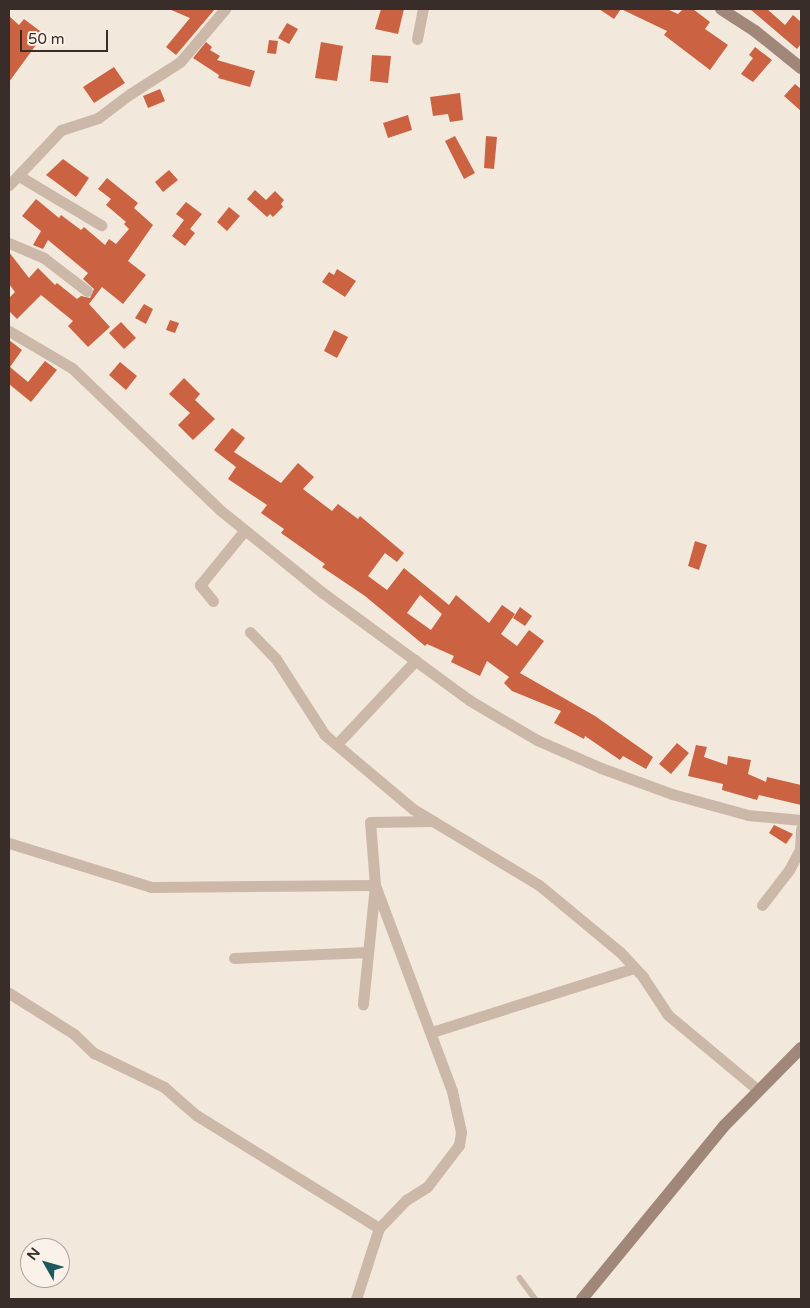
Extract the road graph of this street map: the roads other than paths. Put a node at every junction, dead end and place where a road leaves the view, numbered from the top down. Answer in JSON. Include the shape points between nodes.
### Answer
{"nodes":[{"id":1,"x":225,"y":9,"type":"edge"},
{"id":2,"x":423,"y":9,"type":"edge"},
{"id":3,"x":720,"y":9,"type":"edge"},
{"id":4,"x":417,"y":39,"type":"dead end"},
{"id":5,"x":801,"y":68,"type":"edge"},
{"id":6,"x":19,"y":176,"type":"junction"},
{"id":7,"x":9,"y":185,"type":"edge"},
{"id":8,"x":101,"y":225,"type":"dead end"},
{"id":9,"x":9,"y":243,"type":"edge"},
{"id":10,"x":87,"y":291,"type":"dead end"},
{"id":11,"x":9,"y":331,"type":"edge"},
{"id":12,"x":244,"y":530,"type":"junction"},
{"id":13,"x":213,"y":601,"type":"dead end"},
{"id":14,"x":250,"y":632,"type":"dead end"},
{"id":15,"x":416,"y":660,"type":"junction"},
{"id":16,"x":336,"y":744,"type":"junction"},
{"id":17,"x":801,"y":820,"type":"edge"},
{"id":18,"x":433,"y":821,"type":"junction"},
{"id":19,"x":801,"y":829,"type":"edge"},
{"id":20,"x":9,"y":843,"type":"edge"},
{"id":21,"x":375,"y":885,"type":"junction"},
{"id":22,"x":762,"y":905,"type":"dead end"},
{"id":23,"x":368,"y":952,"type":"junction"},
{"id":24,"x":234,"y":958,"type":"dead end"},
{"id":25,"x":634,"y":968,"type":"junction"},
{"id":26,"x":9,"y":993,"type":"edge"},
{"id":27,"x":363,"y":1004,"type":"dead end"},
{"id":28,"x":432,"y":1032,"type":"junction"},
{"id":29,"x":801,"y":1048,"type":"edge"},
{"id":30,"x":758,"y":1090,"type":"junction"},
{"id":31,"x":379,"y":1228,"type":"junction"},
{"id":32,"x":520,"y":1278,"type":"dead end"},
{"id":33,"x":356,"y":1299,"type":"edge"},
{"id":34,"x":535,"y":1299,"type":"edge"},
{"id":35,"x":582,"y":1299,"type":"edge"}],
"edges":[{"from":1,"to":6,"type":"street","via":[[180,62],[98,118],[61,130]]},
{"from":2,"to":4,"type":"street"},
{"from":3,"to":5,"type":"street","via":[[755,31]]},
{"from":6,"to":7,"type":"street"},
{"from":6,"to":8,"type":"street"},
{"from":9,"to":10,"type":"street","via":[[44,258]]},
{"from":11,"to":12,"type":"street","via":[[72,368],[175,469]]},
{"from":12,"to":13,"type":"street","via":[[200,585]]},
{"from":12,"to":15,"type":"street","via":[[323,593]]},
{"from":14,"to":16,"type":"street","via":[[276,659],[325,735]]},
{"from":15,"to":16,"type":"street"},
{"from":15,"to":17,"type":"street","via":[[469,700],[538,740],[601,768],[672,794],[748,815]]},
{"from":16,"to":18,"type":"street","via":[[413,809]]},
{"from":18,"to":21,"type":"street","via":[[370,822]]},
{"from":18,"to":25,"type":"street","via":[[539,885]]},
{"from":19,"to":22,"type":"street","via":[[800,849],[789,870]]},
{"from":20,"to":21,"type":"street","via":[[151,887]]},
{"from":21,"to":23,"type":"street"},
{"from":21,"to":28,"type":"street"},
{"from":23,"to":24,"type":"street"},
{"from":23,"to":27,"type":"street"},
{"from":25,"to":28,"type":"street"},
{"from":25,"to":30,"type":"street","via":[[668,1014]]},
{"from":26,"to":31,"type":"street","via":[[74,1034],[94,1053],[164,1087],[196,1115]]},
{"from":28,"to":31,"type":"street","via":[[452,1091],[461,1132],[459,1145],[427,1187],[406,1200]]},
{"from":29,"to":30,"type":"street"},
{"from":30,"to":35,"type":"street","via":[[647,1216]]},
{"from":31,"to":33,"type":"street"},
{"from":32,"to":34,"type":"lane"}]}
